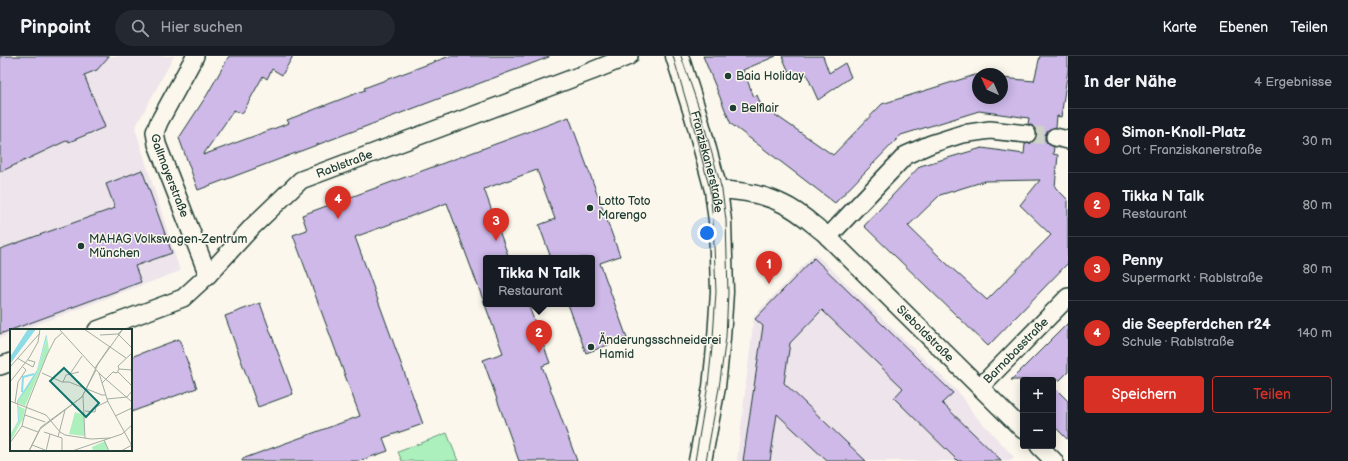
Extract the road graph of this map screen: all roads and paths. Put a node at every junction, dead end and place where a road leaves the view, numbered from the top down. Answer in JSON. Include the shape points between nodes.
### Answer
{"nodes":[{"id":1,"x":195,"y":56,"type":"edge"},
{"id":2,"x":629,"y":56,"type":"edge"},
{"id":3,"x":677,"y":56,"type":"edge"},
{"id":4,"x":1027,"y":134,"type":"tunnel mouth"},
{"id":5,"x":716,"y":190,"type":"junction"},
{"id":6,"x":828,"y":237,"type":"junction"},
{"id":7,"x":208,"y":276,"type":"junction"},
{"id":8,"x":1068,"y":297,"type":"edge"},
{"id":9,"x":100,"y":329,"type":"edge"},
{"id":10,"x":10,"y":362,"type":"edge"},
{"id":11,"x":0,"y":366,"type":"edge"},
{"id":12,"x":980,"y":387,"type":"junction"},
{"id":13,"x":1020,"y":427,"type":"edge"},
{"id":14,"x":1042,"y":449,"type":"edge"},
{"id":15,"x":700,"y":461,"type":"edge"},
{"id":16,"x":1054,"y":461,"type":"edge"}],
"edges":[{"from":1,"to":7,"type":"street","name":"Gallmayerstraße","via":[[155,132],[157,144]]},
{"from":2,"to":7,"type":"street","name":"Rablstraße","via":[[301,180],[253,226]]},
{"from":3,"to":5,"type":"main road","name":"Franziskanerstraße"},
{"from":4,"to":6,"type":"street","via":[[990,130],[962,134],[906,155]]},
{"from":5,"to":6,"type":"street","name":"Sieboldstraße","via":[[736,190],[783,204]]},
{"from":5,"to":15,"type":"main road","name":"Franziskanerstraße","via":[[720,221],[722,292],[714,387]]},
{"from":6,"to":12,"type":"street","name":"Sieboldstraße"},
{"from":7,"to":9,"type":"street","name":"Rablstraße","via":[[183,298]]},
{"from":8,"to":12,"type":"street","name":"Barnabasstraße"},
{"from":10,"to":11,"type":"street"},
{"from":12,"to":13,"type":"street","name":"Sieboldstraße"},
{"from":14,"to":16,"type":"street"}]}
